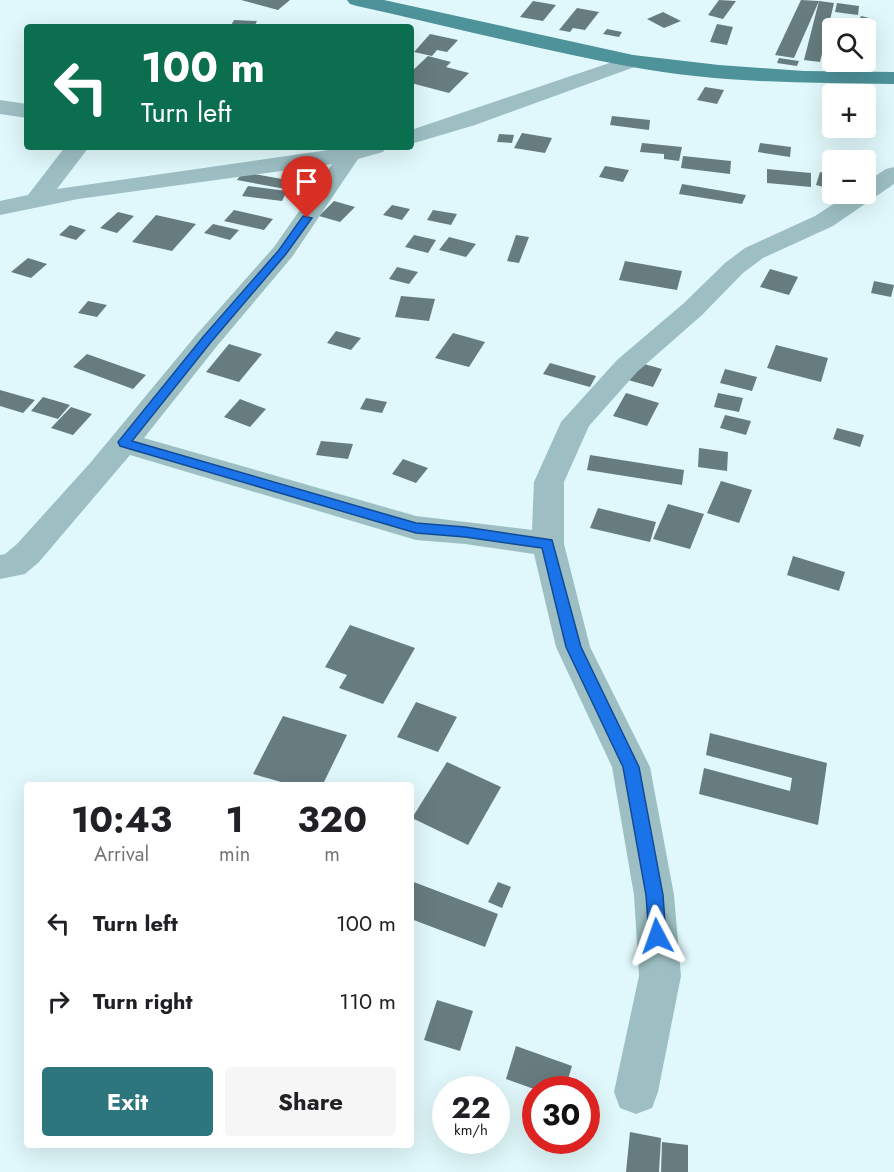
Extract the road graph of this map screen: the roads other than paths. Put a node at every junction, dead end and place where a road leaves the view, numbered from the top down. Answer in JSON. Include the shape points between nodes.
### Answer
{"nodes":[{"id":1,"x":357,"y":0,"type":"edge"},
{"id":2,"x":633,"y":62,"type":"junction"},
{"id":3,"x":894,"y":78,"type":"edge"},
{"id":4,"x":0,"y":106,"type":"edge"},
{"id":5,"x":24,"y":110,"type":"edge"},
{"id":6,"x":414,"y":136,"type":"edge"},
{"id":7,"x":75,"y":150,"type":"edge"},
{"id":8,"x":362,"y":150,"type":"edge"},
{"id":9,"x":894,"y":174,"type":"edge"},
{"id":10,"x":876,"y":186,"type":"edge"},
{"id":11,"x":36,"y":201,"type":"junction"},
{"id":12,"x":849,"y":204,"type":"edge"},
{"id":13,"x":0,"y":208,"type":"edge"},
{"id":14,"x":124,"y":442,"type":"junction"},
{"id":15,"x":548,"y":544,"type":"junction"},
{"id":16,"x":0,"y":567,"type":"edge"},
{"id":17,"x":636,"y":1092,"type":"dead end"}],
"edges":[{"from":1,"to":2,"type":"main road"},
{"from":2,"to":3,"type":"main road","via":[[804,77]]},
{"from":2,"to":6,"type":"street"},
{"from":4,"to":5,"type":"street"},
{"from":7,"to":11,"type":"street"},
{"from":8,"to":11,"type":"street"},
{"from":8,"to":14,"type":"street","via":[[283,252]]},
{"from":9,"to":10,"type":"street"},
{"from":11,"to":13,"type":"street"},
{"from":12,"to":15,"type":"street","via":[[824,221],[754,253],[734,268],[627,366],[576,422],[549,482]]},
{"from":14,"to":15,"type":"street","via":[[416,528]]},
{"from":14,"to":16,"type":"street","via":[[28,553],[14,565]]},
{"from":15,"to":17,"type":"street","via":[[573,647],[631,767],[653,886],[660,976]]}]}
